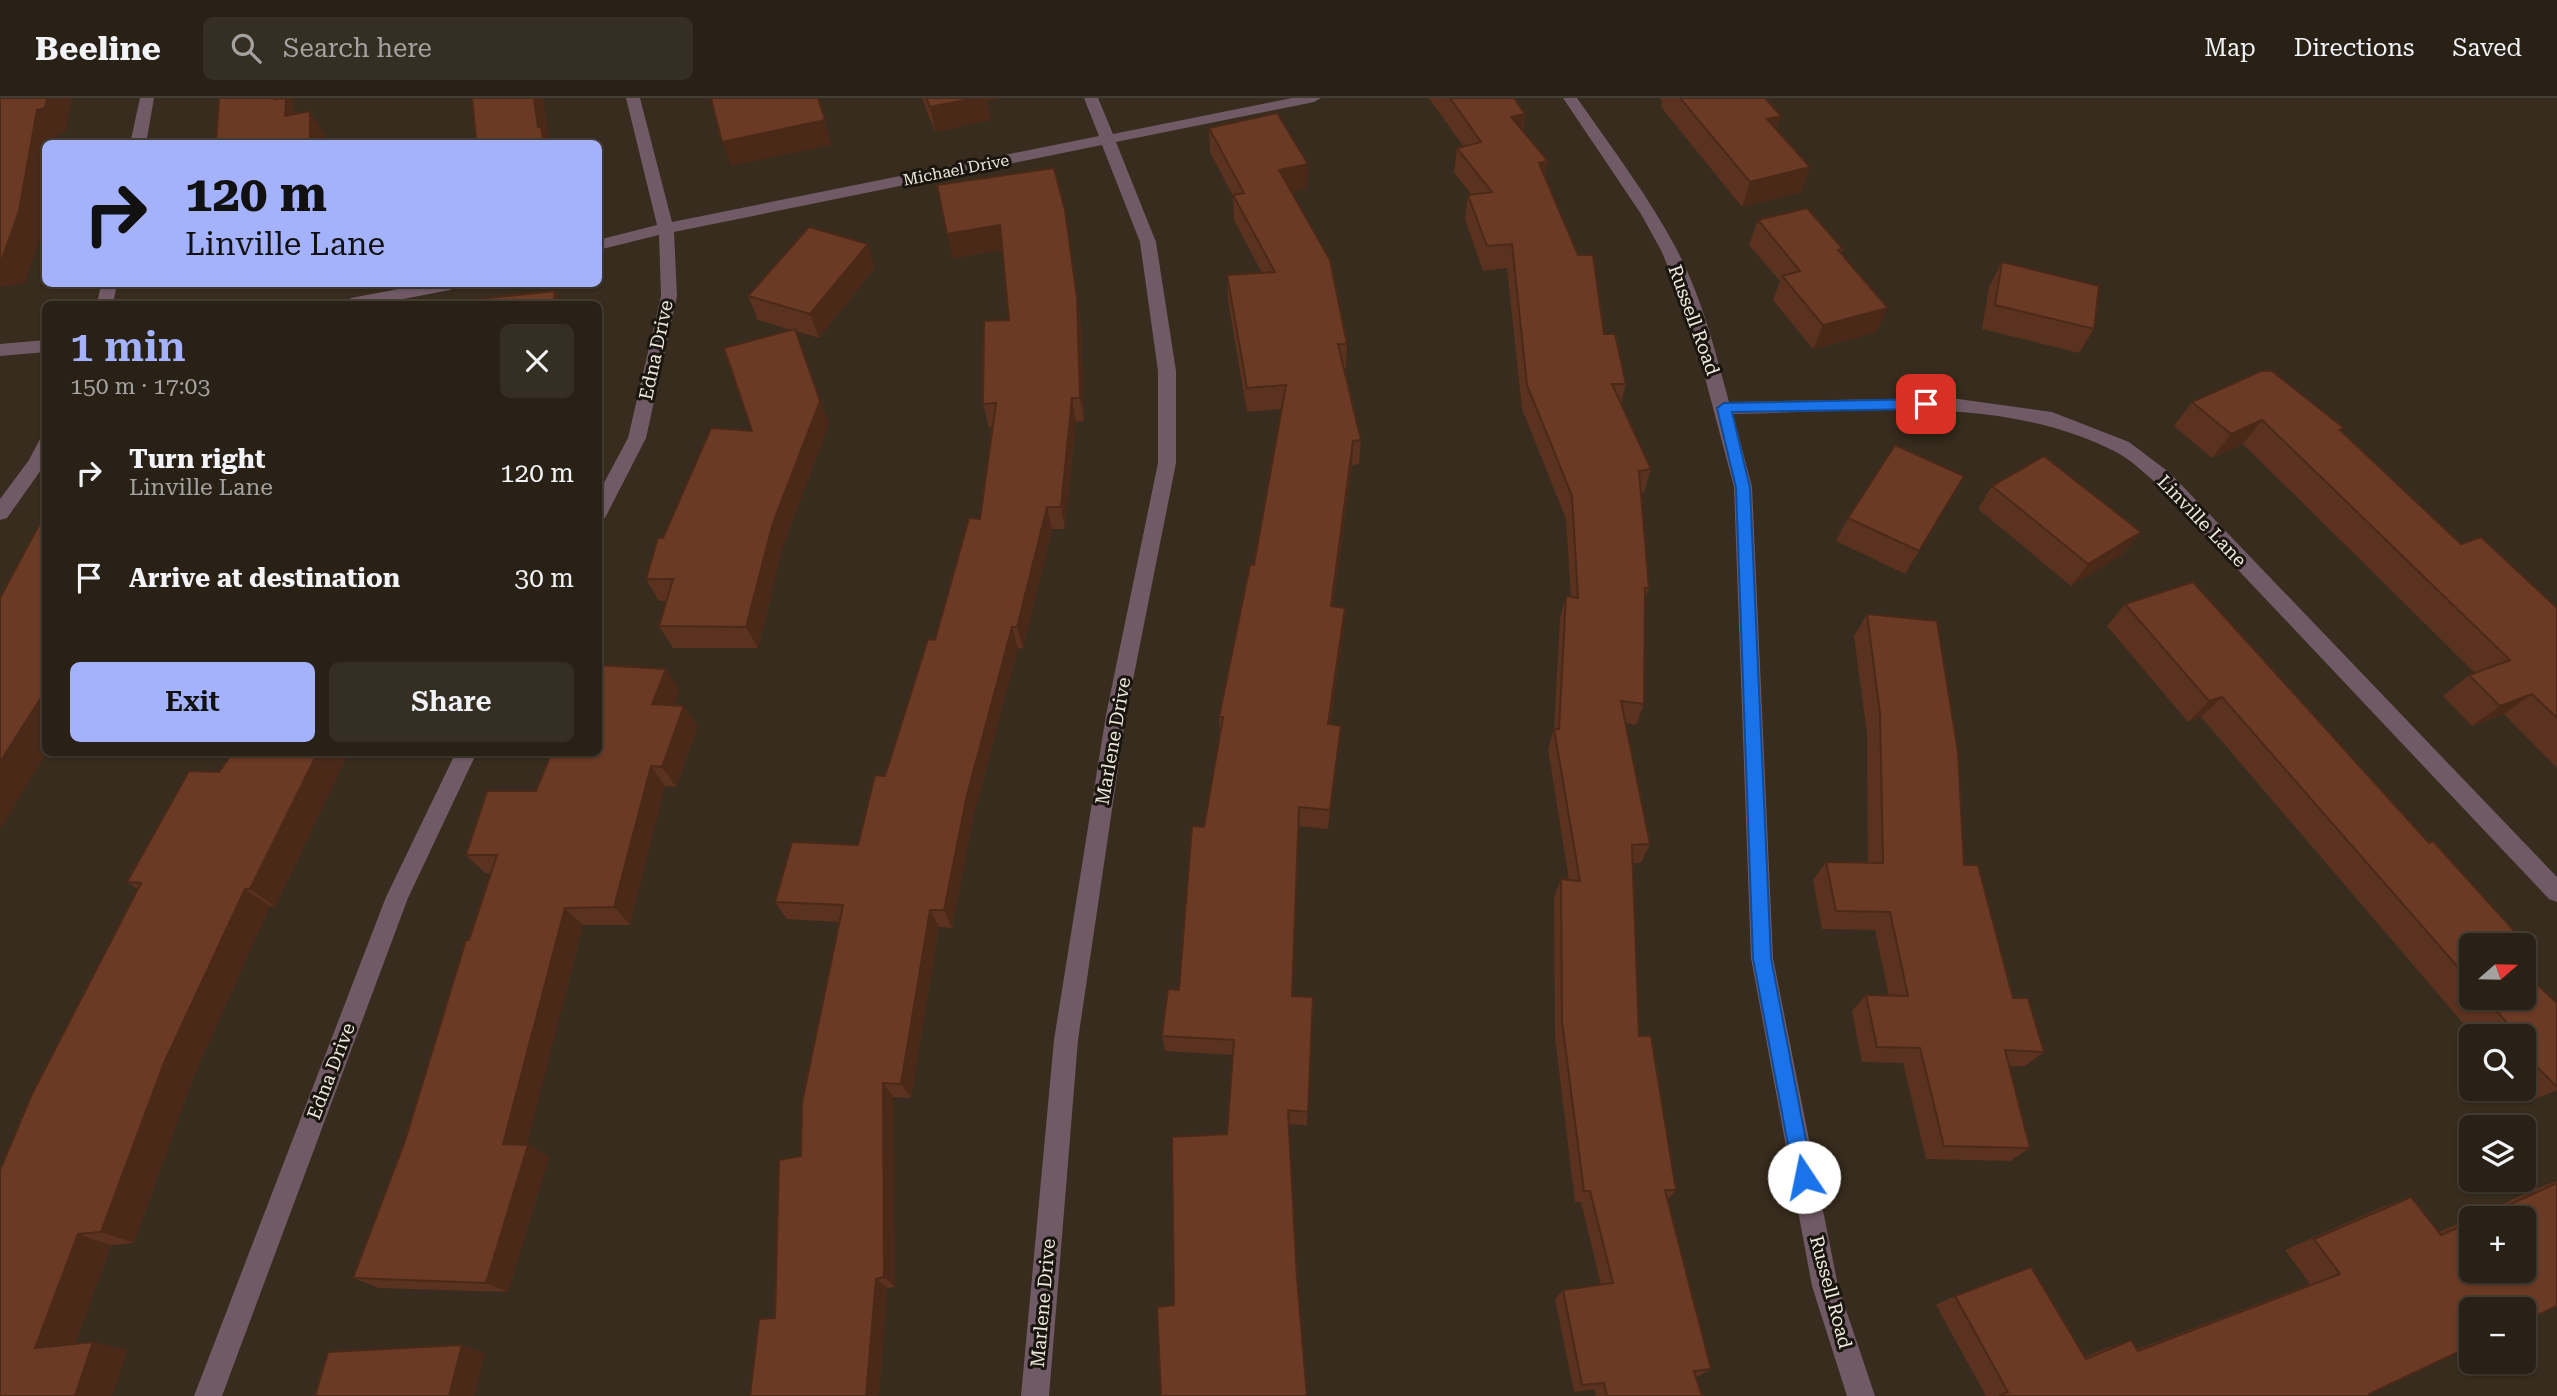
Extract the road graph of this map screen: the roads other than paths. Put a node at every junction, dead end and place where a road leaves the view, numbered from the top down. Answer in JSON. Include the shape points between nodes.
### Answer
{"nodes":[{"id":1,"x":147,"y":98,"type":"edge"},
{"id":2,"x":633,"y":98,"type":"edge"},
{"id":3,"x":1091,"y":98,"type":"edge"},
{"id":4,"x":1314,"y":98,"type":"edge"},
{"id":5,"x":1570,"y":98,"type":"edge"},
{"id":6,"x":1108,"y":139,"type":"junction"},
{"id":7,"x":139,"y":140,"type":"edge"},
{"id":8,"x":666,"y":228,"type":"junction"},
{"id":9,"x":602,"y":244,"type":"edge"},
{"id":10,"x":435,"y":287,"type":"edge"},
{"id":11,"x":366,"y":301,"type":"edge"},
{"id":12,"x":42,"y":346,"type":"edge"},
{"id":13,"x":0,"y":350,"type":"edge"},
{"id":14,"x":1724,"y":408,"type":"junction"},
{"id":15,"x":42,"y":452,"type":"edge"},
{"id":16,"x":602,"y":505,"type":"edge"},
{"id":17,"x":0,"y":513,"type":"edge"},
{"id":18,"x":465,"y":756,"type":"edge"},
{"id":19,"x":2557,"y":892,"type":"edge"},
{"id":20,"x":208,"y":1396,"type":"edge"},
{"id":21,"x":1035,"y":1396,"type":"edge"},
{"id":22,"x":1861,"y":1396,"type":"edge"}],
"edges":[{"from":1,"to":7,"type":"street"},
{"from":2,"to":8,"type":"street","name":"Edna Drive"},
{"from":3,"to":6,"type":"street","name":"Marlene Drive"},
{"from":4,"to":6,"type":"street","name":"Michael Drive"},
{"from":5,"to":14,"type":"street","name":"Russell Road","via":[[1670,252],[1700,325]]},
{"from":6,"to":8,"type":"street","name":"Michael Drive"},
{"from":6,"to":21,"type":"street","name":"Marlene Drive","via":[[1149,242],[1167,371],[1167,463],[1116,715],[1066,1040]]},
{"from":8,"to":9,"type":"street","name":"Michael Drive"},
{"from":8,"to":16,"type":"street","name":"Edna Drive","via":[[669,296],[637,438]]},
{"from":10,"to":11,"type":"street"},
{"from":12,"to":13,"type":"street"},
{"from":14,"to":19,"type":"street","name":"Linville Lane","via":[[1951,404],[2052,418],[2123,447],[2163,478]]},
{"from":14,"to":22,"type":"street","name":"Russell Road","via":[[1743,488],[1762,958],[1825,1286]]},
{"from":15,"to":17,"type":"street"},
{"from":18,"to":20,"type":"street","name":"Edna Drive","via":[[397,897]]}]}
